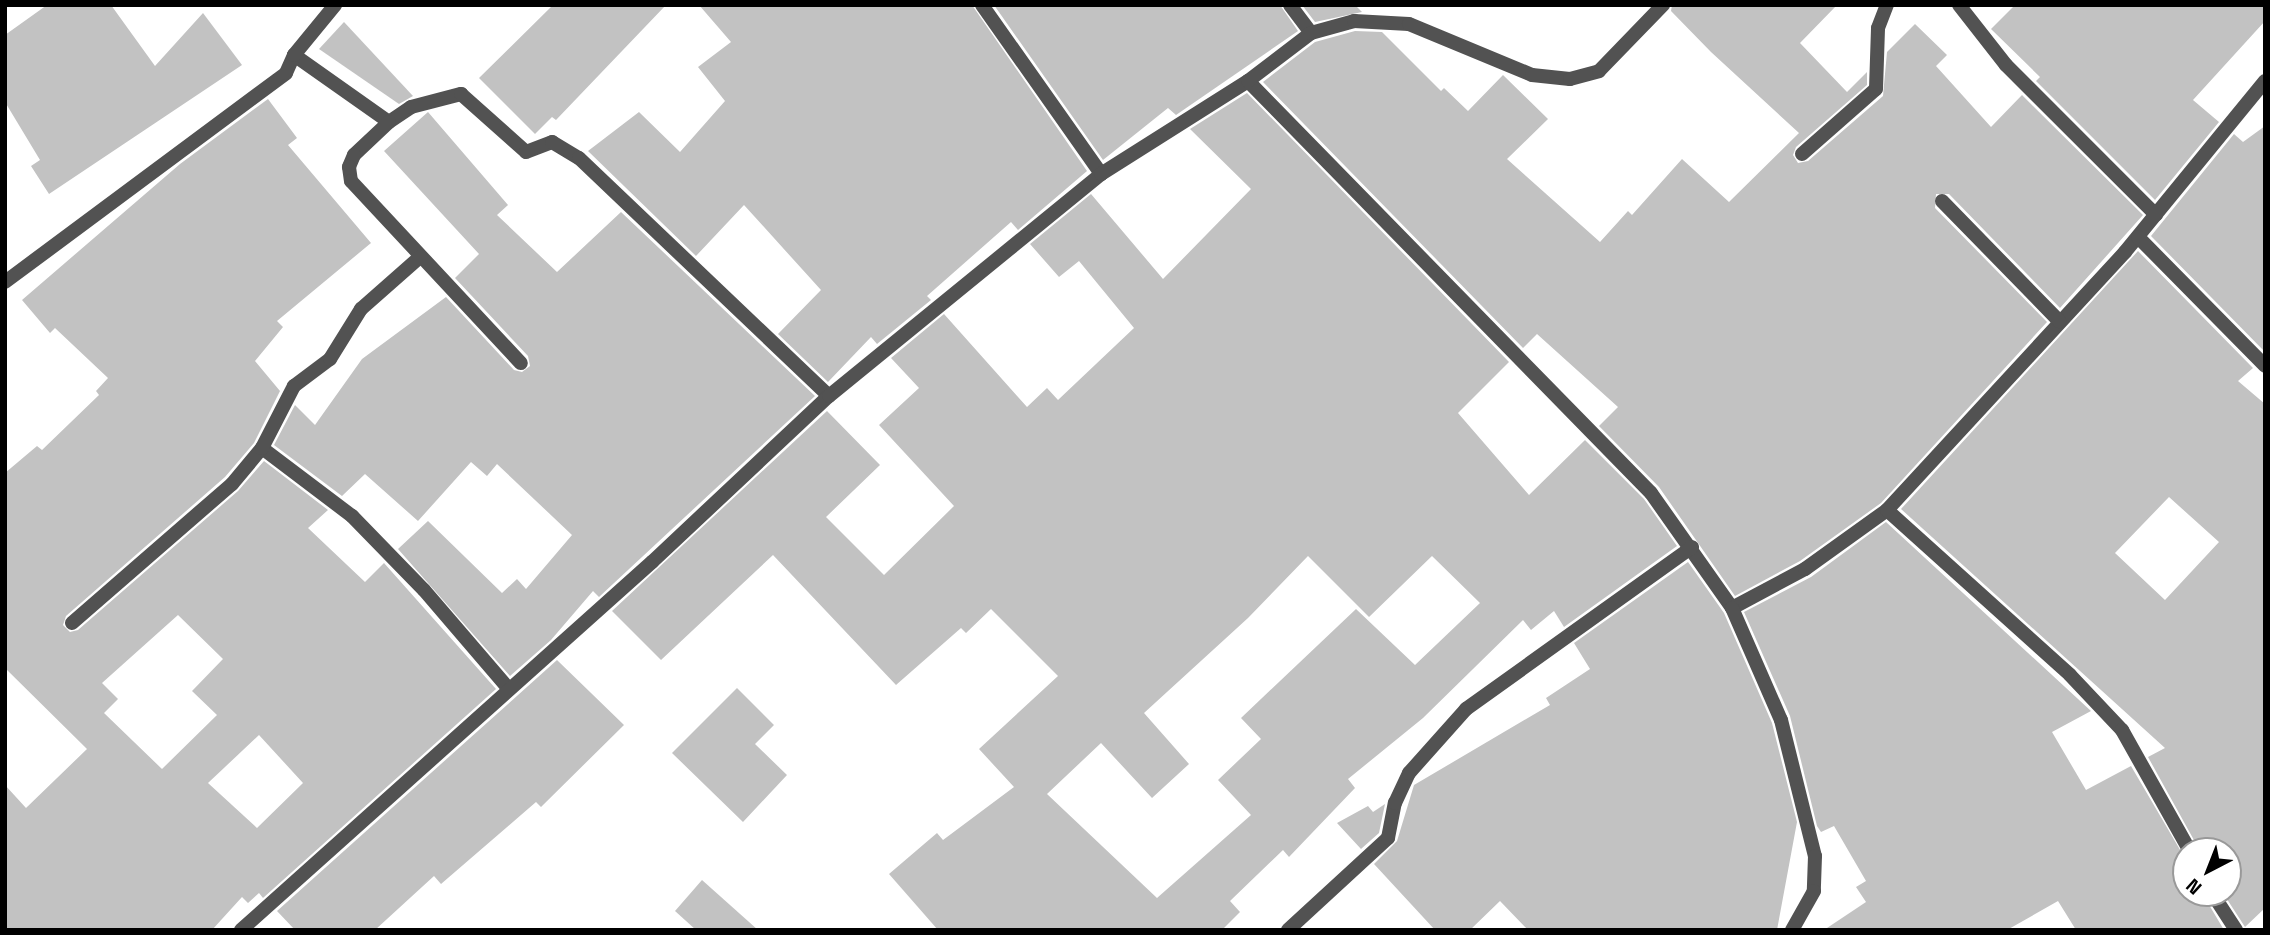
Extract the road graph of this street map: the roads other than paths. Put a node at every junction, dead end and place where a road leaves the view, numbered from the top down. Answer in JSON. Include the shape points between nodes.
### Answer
{"nodes":[{"id":1,"x":335,"y":5,"type":"edge"},
{"id":2,"x":982,"y":5,"type":"edge"},
{"id":3,"x":1290,"y":5,"type":"edge"},
{"id":4,"x":1663,"y":5,"type":"edge"},
{"id":5,"x":1887,"y":5,"type":"edge"},
{"id":6,"x":1959,"y":5,"type":"edge"},
{"id":7,"x":1311,"y":33,"type":"junction"},
{"id":8,"x":294,"y":55,"type":"junction"},
{"id":9,"x":1248,"y":81,"type":"junction"},
{"id":10,"x":2265,"y":81,"type":"edge"},
{"id":11,"x":389,"y":122,"type":"junction"},
{"id":12,"x":1801,"y":154,"type":"dead end"},
{"id":13,"x":1101,"y":174,"type":"junction"},
{"id":14,"x":1942,"y":201,"type":"dead end"},
{"id":15,"x":2156,"y":215,"type":"junction"},
{"id":16,"x":2138,"y":237,"type":"junction"},
{"id":17,"x":420,"y":257,"type":"junction"},
{"id":18,"x":5,"y":282,"type":"edge"},
{"id":19,"x":2059,"y":321,"type":"junction"},
{"id":20,"x":521,"y":363,"type":"dead end"},
{"id":21,"x":2265,"y":366,"type":"edge"},
{"id":22,"x":829,"y":396,"type":"junction"},
{"id":23,"x":262,"y":448,"type":"junction"},
{"id":24,"x":1887,"y":510,"type":"junction"},
{"id":25,"x":1692,"y":547,"type":"junction"},
{"id":26,"x":1732,"y":608,"type":"junction"},
{"id":27,"x":72,"y":622,"type":"dead end"},
{"id":28,"x":509,"y":689,"type":"junction"},
{"id":29,"x":2182,"y":837,"type":"edge"},
{"id":30,"x":2221,"y":907,"type":"edge"},
{"id":31,"x":241,"y":930,"type":"edge"},
{"id":32,"x":1288,"y":930,"type":"edge"},
{"id":33,"x":1792,"y":930,"type":"edge"},
{"id":34,"x":2236,"y":930,"type":"edge"}],
"edges":[{"from":1,"to":8,"type":"street"},
{"from":2,"to":13,"type":"street"},
{"from":3,"to":7,"type":"street"},
{"from":4,"to":7,"type":"street","via":[[1599,71],[1570,79],[1532,75],[1409,24],[1354,21]]},
{"from":5,"to":12,"type":"street","via":[[1878,28],[1876,89]]},
{"from":6,"to":15,"type":"street","via":[[2006,65]]},
{"from":7,"to":9,"type":"street"},
{"from":8,"to":11,"type":"street"},
{"from":8,"to":18,"type":"street","via":[[286,73],[248,104]]},
{"from":9,"to":13,"type":"street"},
{"from":9,"to":25,"type":"street","via":[[1651,493]]},
{"from":10,"to":15,"type":"street"},
{"from":11,"to":17,"type":"street","via":[[354,155],[348,174],[357,190]]},
{"from":11,"to":22,"type":"street","via":[[411,107],[461,94],[526,152],[552,142],[579,158]]},
{"from":13,"to":22,"type":"street"},
{"from":14,"to":19,"type":"street"},
{"from":15,"to":16,"type":"street"},
{"from":16,"to":19,"type":"street"},
{"from":16,"to":21,"type":"street"},
{"from":17,"to":20,"type":"street"},
{"from":17,"to":23,"type":"street","via":[[361,309],[330,359],[294,386]]},
{"from":19,"to":24,"type":"street"},
{"from":22,"to":28,"type":"street"},
{"from":23,"to":27,"type":"street","via":[[232,484]]},
{"from":23,"to":28,"type":"street","via":[[352,516],[424,590]]},
{"from":24,"to":26,"type":"street","via":[[1805,569]]},
{"from":24,"to":29,"type":"street","via":[[2070,675],[2122,730]]},
{"from":25,"to":26,"type":"street"},
{"from":25,"to":32,"type":"street","via":[[1466,709],[1409,773],[1395,803],[1388,838]]},
{"from":26,"to":33,"type":"street","via":[[1781,720],[1815,856],[1814,891]]},
{"from":28,"to":31,"type":"street"},
{"from":30,"to":34,"type":"street"}]}
